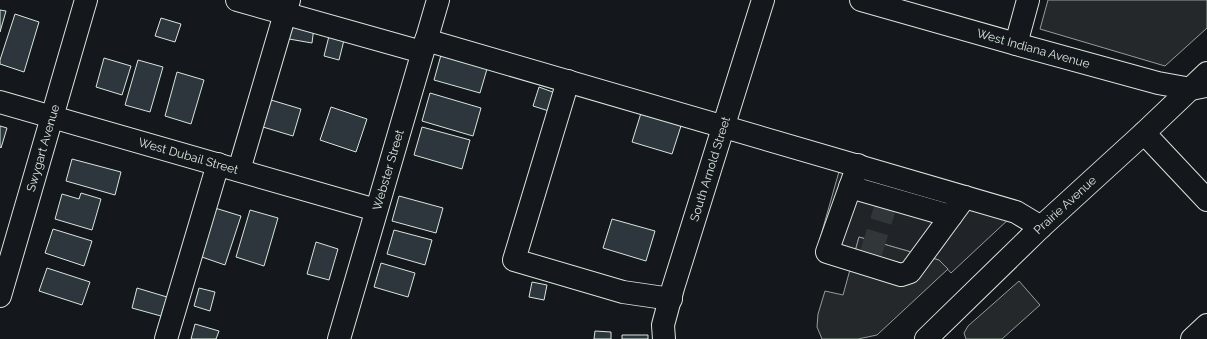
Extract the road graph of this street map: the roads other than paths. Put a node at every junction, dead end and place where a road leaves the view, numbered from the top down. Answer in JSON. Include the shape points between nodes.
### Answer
{"nodes":[{"id":1,"x":86,"y":0,"type":"edge"},
{"id":2,"x":237,"y":0,"type":"edge"},
{"id":3,"x":438,"y":0,"type":"edge"},
{"id":4,"x":763,"y":0,"type":"edge"},
{"id":5,"x":861,"y":0,"type":"edge"},
{"id":6,"x":1028,"y":0,"type":"edge"},
{"id":7,"x":287,"y":7,"type":"edge"},
{"id":8,"x":1016,"y":44,"type":"junction"},
{"id":9,"x":424,"y":46,"type":"junction"},
{"id":10,"x":1207,"y":73,"type":"edge"},
{"id":11,"x":568,"y":81,"type":"junction"},
{"id":12,"x":1199,"y":87,"type":"edge"},
{"id":13,"x":0,"y":102,"type":"edge"},
{"id":14,"x":53,"y":117,"type":"junction"},
{"id":15,"x":724,"y":126,"type":"junction"},
{"id":16,"x":1144,"y":133,"type":"junction"},
{"id":17,"x":218,"y":164,"type":"junction"},
{"id":18,"x":858,"y":165,"type":"junction"},
{"id":19,"x":239,"y":170,"type":"junction"},
{"id":20,"x":850,"y":187,"type":"junction"},
{"id":21,"x":965,"y":197,"type":"junction"},
{"id":22,"x":1207,"y":200,"type":"edge"},
{"id":23,"x":376,"y":210,"type":"junction"},
{"id":24,"x":951,"y":216,"type":"junction"},
{"id":25,"x":1041,"y":227,"type":"junction"},
{"id":26,"x":0,"y":296,"type":"edge"},
{"id":27,"x":671,"y":299,"type":"junction"},
{"id":28,"x":1207,"y":326,"type":"edge"},
{"id":29,"x":166,"y":339,"type":"edge"},
{"id":30,"x":338,"y":339,"type":"edge"},
{"id":31,"x":664,"y":339,"type":"edge"},
{"id":32,"x":926,"y":339,"type":"edge"},
{"id":33,"x":1192,"y":339,"type":"edge"}],
"edges":[{"from":1,"to":14,"type":"street","name":"Swygart Avenue"},
{"from":2,"to":7,"type":"street"},
{"from":3,"to":9,"type":"street","name":"Webster Street"},
{"from":4,"to":15,"type":"street","name":"South Arnold Street"},
{"from":5,"to":8,"type":"street","name":"West Indiana Avenue"},
{"from":6,"to":8,"type":"street"},
{"from":7,"to":9,"type":"street"},
{"from":7,"to":19,"type":"street"},
{"from":8,"to":12,"type":"street","name":"West Indiana Avenue","via":[[1158,83]]},
{"from":9,"to":11,"type":"street"},
{"from":9,"to":23,"type":"street","name":"Webster Street"},
{"from":10,"to":12,"type":"street","name":"Prairie Avenue"},
{"from":11,"to":15,"type":"street"},
{"from":11,"to":27,"type":"street","via":[[514,260],[623,292]]},
{"from":12,"to":16,"type":"street","name":"Prairie Avenue"},
{"from":13,"to":14,"type":"street","name":"West Dubail Street"},
{"from":14,"to":17,"type":"street","name":"West Dubail Street"},
{"from":14,"to":26,"type":"street","name":"Swygart Avenue"},
{"from":15,"to":18,"type":"street"},
{"from":15,"to":27,"type":"street","name":"South Arnold Street"},
{"from":16,"to":22,"type":"street"},
{"from":16,"to":25,"type":"street","name":"Prairie Avenue"},
{"from":17,"to":19,"type":"street","name":"West Dubail Street"},
{"from":17,"to":29,"type":"street"},
{"from":18,"to":20,"type":"street"},
{"from":18,"to":21,"type":"street"},
{"from":19,"to":23,"type":"street","name":"West Dubail Street"},
{"from":20,"to":24,"type":"street","via":[[887,201]]},
{"from":20,"to":24,"type":"street","via":[[827,252],[869,258],[901,275],[910,272]]},
{"from":21,"to":24,"type":"street"},
{"from":21,"to":25,"type":"street","via":[[1016,212]]},
{"from":23,"to":30,"type":"street","name":"Webster Street"},
{"from":25,"to":32,"type":"street","name":"Prairie Avenue"},
{"from":27,"to":31,"type":"street","name":"South Arnold Street","via":[[664,325]]},
{"from":28,"to":33,"type":"street"}]}
